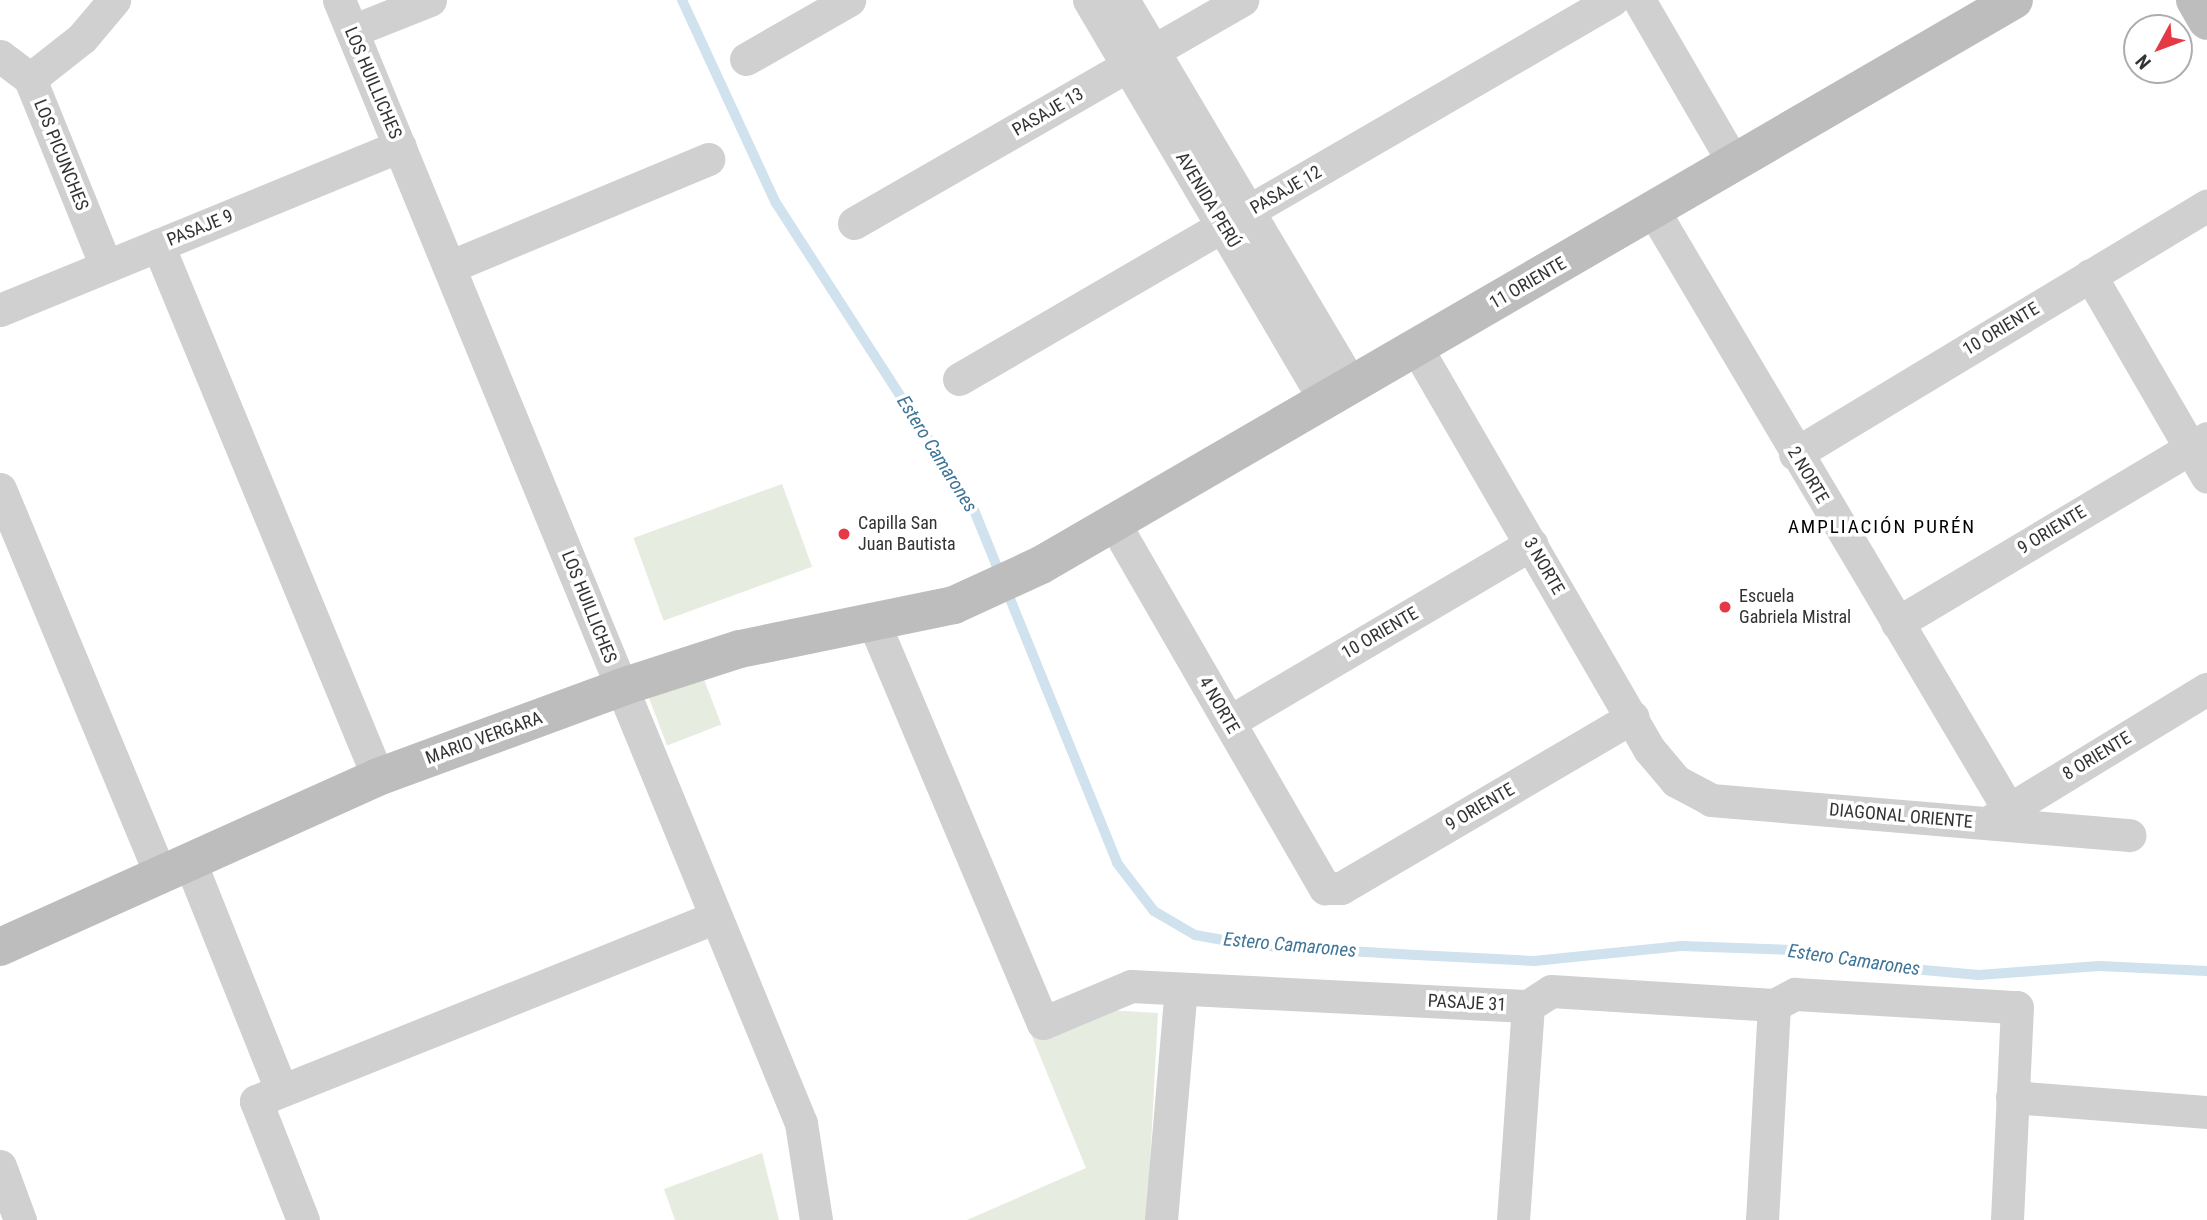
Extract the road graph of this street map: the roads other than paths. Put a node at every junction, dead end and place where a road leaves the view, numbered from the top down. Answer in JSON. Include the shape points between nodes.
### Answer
{"nodes":[{"id":1,"x":114,"y":0,"type":"edge"},
{"id":2,"x":339,"y":0,"type":"edge"},
{"id":3,"x":430,"y":0,"type":"edge"},
{"id":4,"x":849,"y":0,"type":"edge"},
{"id":5,"x":1089,"y":0,"type":"edge"},
{"id":6,"x":1123,"y":0,"type":"edge"},
{"id":7,"x":1242,"y":0,"type":"edge"},
{"id":8,"x":1612,"y":0,"type":"edge"},
{"id":9,"x":1639,"y":0,"type":"edge"},
{"id":10,"x":2014,"y":0,"type":"edge"},
{"id":11,"x":2195,"y":0,"type":"edge"},
{"id":12,"x":2207,"y":21,"type":"edge"},
{"id":13,"x":352,"y":31,"type":"junction"},
{"id":14,"x":0,"y":56,"type":"edge"},
{"id":15,"x":747,"y":59,"type":"dead end"},
{"id":16,"x":1141,"y":59,"type":"junction"},
{"id":17,"x":30,"y":79,"type":"junction"},
{"id":18,"x":400,"y":146,"type":"junction"},
{"id":19,"x":708,"y":159,"type":"dead end"},
{"id":20,"x":1734,"y":163,"type":"junction"},
{"id":21,"x":2207,"y":205,"type":"edge"},
{"id":22,"x":1653,"y":210,"type":"junction"},
{"id":23,"x":1237,"y":219,"type":"junction"},
{"id":24,"x":854,"y":223,"type":"dead end"},
{"id":25,"x":159,"y":245,"type":"junction"},
{"id":26,"x":106,"y":267,"type":"junction"},
{"id":27,"x":449,"y":267,"type":"junction"},
{"id":28,"x":2090,"y":275,"type":"junction"},
{"id":29,"x":0,"y":310,"type":"edge"},
{"id":30,"x":1416,"y":347,"type":"junction"},
{"id":31,"x":960,"y":379,"type":"dead end"},
{"id":32,"x":1339,"y":392,"type":"junction"},
{"id":33,"x":2199,"y":443,"type":"edge"},
{"id":34,"x":1795,"y":454,"type":"junction"},
{"id":35,"x":2207,"y":477,"type":"edge"},
{"id":36,"x":0,"y":488,"type":"edge"},
{"id":37,"x":1114,"y":523,"type":"junction"},
{"id":38,"x":1531,"y":544,"type":"junction"},
{"id":39,"x":988,"y":590,"type":"joint"},
{"id":40,"x":873,"y":621,"type":"junction"},
{"id":41,"x":1897,"y":623,"type":"junction"},
{"id":42,"x":622,"y":687,"type":"junction"},
{"id":43,"x":2207,"y":689,"type":"edge"},
{"id":44,"x":1633,"y":717,"type":"junction"},
{"id":45,"x":1229,"y":722,"type":"junction"},
{"id":46,"x":379,"y":777,"type":"junction"},
{"id":47,"x":1676,"y":781,"type":"joint"},
{"id":48,"x":1998,"y":817,"type":"junction"},
{"id":49,"x":2130,"y":835,"type":"dead end"},
{"id":50,"x":175,"y":868,"type":"junction"},
{"id":51,"x":1325,"y":888,"type":"joint"},
{"id":52,"x":716,"y":917,"type":"junction"},
{"id":53,"x":0,"y":947,"type":"edge"},
{"id":54,"x":1181,"y":989,"type":"junction"},
{"id":55,"x":1774,"y":1005,"type":"junction"},
{"id":56,"x":1528,"y":1006,"type":"junction"},
{"id":57,"x":269,"y":1096,"type":"junction"},
{"id":58,"x":2012,"y":1097,"type":"junction"},
{"id":59,"x":2207,"y":1112,"type":"edge"},
{"id":60,"x":0,"y":1166,"type":"edge"},
{"id":61,"x":20,"y":1220,"type":"edge"},
{"id":62,"x":303,"y":1220,"type":"edge"},
{"id":63,"x":816,"y":1220,"type":"edge"},
{"id":64,"x":1161,"y":1220,"type":"edge"},
{"id":65,"x":1513,"y":1220,"type":"edge"},
{"id":66,"x":1762,"y":1220,"type":"edge"},
{"id":67,"x":2007,"y":1220,"type":"edge"}],
"edges":[{"from":1,"to":17,"type":"street","via":[[82,38]]},
{"from":2,"to":13,"type":"street","name":"LOS HUILLICHES"},
{"from":3,"to":13,"type":"street"},
{"from":4,"to":15,"type":"street"},
{"from":5,"to":16,"type":"street","name":"AVENIDA PERÚ"},
{"from":6,"to":16,"type":"street","name":"AVENIDA PERÚ"},
{"from":7,"to":16,"type":"street","name":"PASAJE 13"},
{"from":8,"to":23,"type":"street","name":"PASAJE 12"},
{"from":9,"to":20,"type":"street"},
{"from":10,"to":20,"type":"street","name":"11 ORIENTE"},
{"from":11,"to":12,"type":"street"},
{"from":13,"to":18,"type":"street","name":"LOS HUILLICHES"},
{"from":14,"to":17,"type":"street","name":"LOS PICUNCHES"},
{"from":16,"to":23,"type":"street","name":"AVENIDA PERÚ"},
{"from":16,"to":24,"type":"street","name":"PASAJE 13"},
{"from":17,"to":26,"type":"street","name":"LOS PICUNCHES"},
{"from":18,"to":25,"type":"street","name":"PASAJE 9"},
{"from":18,"to":27,"type":"street","name":"LOS HUILLICHES"},
{"from":19,"to":27,"type":"street"},
{"from":20,"to":22,"type":"street","name":"11 ORIENTE"},
{"from":21,"to":28,"type":"street","name":"10 ORIENTE"},
{"from":22,"to":30,"type":"street","name":"11 ORIENTE"},
{"from":22,"to":34,"type":"street","name":"2 NORTE"},
{"from":23,"to":31,"type":"street","name":"PASAJE 12"},
{"from":23,"to":32,"type":"street","name":"AVENIDA PERÚ"},
{"from":25,"to":26,"type":"street","name":"PASAJE 9"},
{"from":25,"to":46,"type":"street"},
{"from":26,"to":29,"type":"street","name":"PASAJE 9"},
{"from":27,"to":42,"type":"street","name":"LOS HUILLICHES"},
{"from":28,"to":33,"type":"street"},
{"from":28,"to":34,"type":"street","name":"10 ORIENTE"},
{"from":30,"to":32,"type":"street","name":"11 ORIENTE"},
{"from":30,"to":38,"type":"street","name":"3 NORTE"},
{"from":32,"to":37,"type":"street","name":"11 ORIENTE"},
{"from":33,"to":35,"type":"street"},
{"from":33,"to":41,"type":"street","name":"9 ORIENTE"},
{"from":34,"to":41,"type":"street","name":"2 NORTE"},
{"from":36,"to":50,"type":"street"},
{"from":37,"to":39,"type":"street","name":"11 ORIENTE"},
{"from":37,"to":45,"type":"street","name":"4 NORTE"},
{"from":38,"to":44,"type":"street","name":"3 NORTE"},
{"from":38,"to":45,"type":"street","name":"10 ORIENTE"},
{"from":39,"to":40,"type":"street","name":"MARIO VERGARA","via":[[954,605]]},
{"from":40,"to":42,"type":"street","name":"MARIO VERGARA","via":[[740,649]]},
{"from":40,"to":54,"type":"street","name":"PASAJE 31","via":[[1043,1023],[1131,986]]},
{"from":41,"to":48,"type":"street","name":"2 NORTE"},
{"from":42,"to":46,"type":"street","name":"MARIO VERGARA"},
{"from":42,"to":52,"type":"street","name":"LOS HUILLICHES"},
{"from":43,"to":48,"type":"street","name":"8 ORIENTE"},
{"from":44,"to":47,"type":"street","name":"3 NORTE","via":[[1649,749]]},
{"from":44,"to":51,"type":"street","name":"9 ORIENTE","via":[[1341,888]]},
{"from":45,"to":51,"type":"street","name":"4 NORTE"},
{"from":46,"to":50,"type":"street","name":"MARIO VERGARA"},
{"from":47,"to":48,"type":"street","name":"DIAGONAL ORIENTE","via":[[1711,800]]},
{"from":48,"to":49,"type":"street","name":"DIAGONAL ORIENTE"},
{"from":50,"to":53,"type":"street","name":"MARIO VERGARA"},
{"from":50,"to":57,"type":"street"},
{"from":52,"to":57,"type":"street"},
{"from":52,"to":63,"type":"street","name":"LOS HUILLICHES","via":[[801,1123]]},
{"from":54,"to":56,"type":"street","name":"PASAJE 31"},
{"from":54,"to":64,"type":"street"},
{"from":55,"to":56,"type":"street","name":"PASAJE 31","via":[[1550,992]]},
{"from":55,"to":58,"type":"street","name":"PASAJE 31","via":[[1795,994],[2017,1007]]},
{"from":55,"to":66,"type":"street"},
{"from":56,"to":65,"type":"street"},
{"from":57,"to":62,"type":"street"},
{"from":58,"to":59,"type":"street"},
{"from":58,"to":67,"type":"street"},
{"from":60,"to":61,"type":"street"}]}
